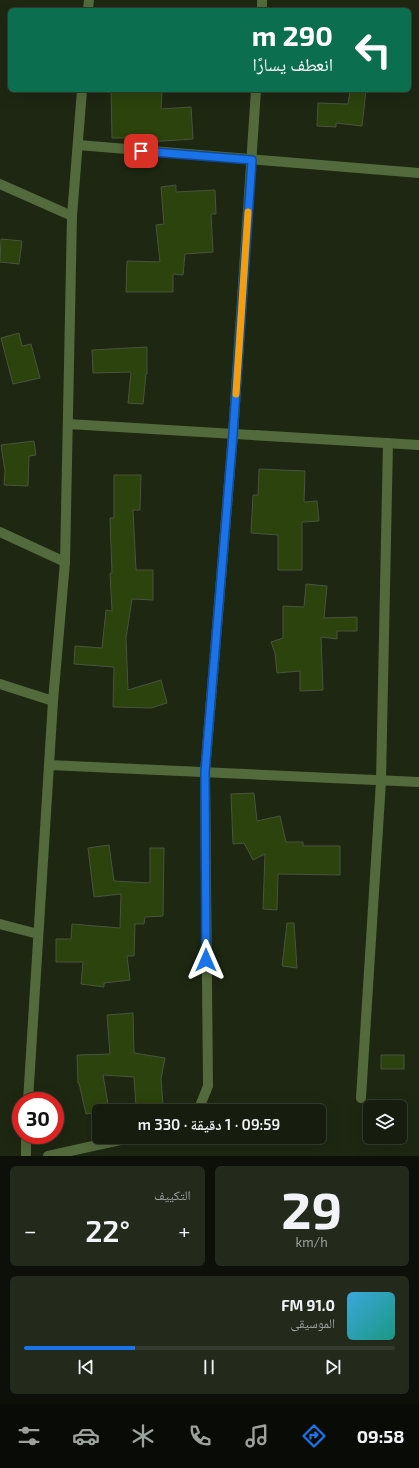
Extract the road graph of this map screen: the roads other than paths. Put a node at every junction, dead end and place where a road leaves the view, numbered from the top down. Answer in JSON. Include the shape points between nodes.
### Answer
{"nodes":[{"id":1,"x":82,"y":92,"type":"edge"},
{"id":2,"x":256,"y":92,"type":"edge"},
{"id":3,"x":78,"y":146,"type":"junction"},
{"id":4,"x":252,"y":160,"type":"junction"},
{"id":5,"x":419,"y":173,"type":"edge"},
{"id":6,"x":0,"y":184,"type":"edge"},
{"id":7,"x":72,"y":216,"type":"junction"},
{"id":8,"x":68,"y":424,"type":"junction"},
{"id":9,"x":233,"y":434,"type":"junction"},
{"id":10,"x":388,"y":443,"type":"junction"},
{"id":11,"x":419,"y":445,"type":"edge"},
{"id":12,"x":0,"y":532,"type":"edge"},
{"id":13,"x":65,"y":562,"type":"junction"},
{"id":14,"x":0,"y":684,"type":"edge"},
{"id":15,"x":53,"y":701,"type":"junction"},
{"id":16,"x":49,"y":765,"type":"junction"},
{"id":17,"x":205,"y":772,"type":"junction"},
{"id":18,"x":381,"y":781,"type":"junction"},
{"id":19,"x":419,"y":782,"type":"edge"},
{"id":20,"x":0,"y":924,"type":"edge"},
{"id":21,"x":38,"y":934,"type":"junction"},
{"id":22,"x":29,"y":1092,"type":"edge"},
{"id":23,"x":361,"y":1098,"type":"dead end"},
{"id":24,"x":201,"y":1104,"type":"edge"},
{"id":25,"x":26,"y":1144,"type":"edge"},
{"id":26,"x":102,"y":1144,"type":"edge"},
{"id":27,"x":26,"y":1156,"type":"edge"},
{"id":28,"x":48,"y":1156,"type":"edge"}],
"edges":[{"from":1,"to":3,"type":"street"},
{"from":2,"to":4,"type":"street"},
{"from":3,"to":4,"type":"street"},
{"from":3,"to":7,"type":"street"},
{"from":4,"to":5,"type":"street"},
{"from":4,"to":9,"type":"street"},
{"from":6,"to":7,"type":"street"},
{"from":7,"to":8,"type":"street"},
{"from":8,"to":9,"type":"street"},
{"from":8,"to":13,"type":"street"},
{"from":9,"to":10,"type":"street"},
{"from":9,"to":17,"type":"street"},
{"from":10,"to":11,"type":"street"},
{"from":10,"to":18,"type":"street"},
{"from":12,"to":13,"type":"street"},
{"from":13,"to":15,"type":"street"},
{"from":14,"to":15,"type":"street"},
{"from":15,"to":16,"type":"street"},
{"from":16,"to":17,"type":"street"},
{"from":16,"to":21,"type":"street"},
{"from":17,"to":18,"type":"street"},
{"from":17,"to":24,"type":"street","via":[[208,1086]]},
{"from":18,"to":19,"type":"street"},
{"from":18,"to":23,"type":"street"},
{"from":20,"to":21,"type":"street"},
{"from":21,"to":22,"type":"street"},
{"from":25,"to":27,"type":"street"},
{"from":26,"to":28,"type":"street"}]}
